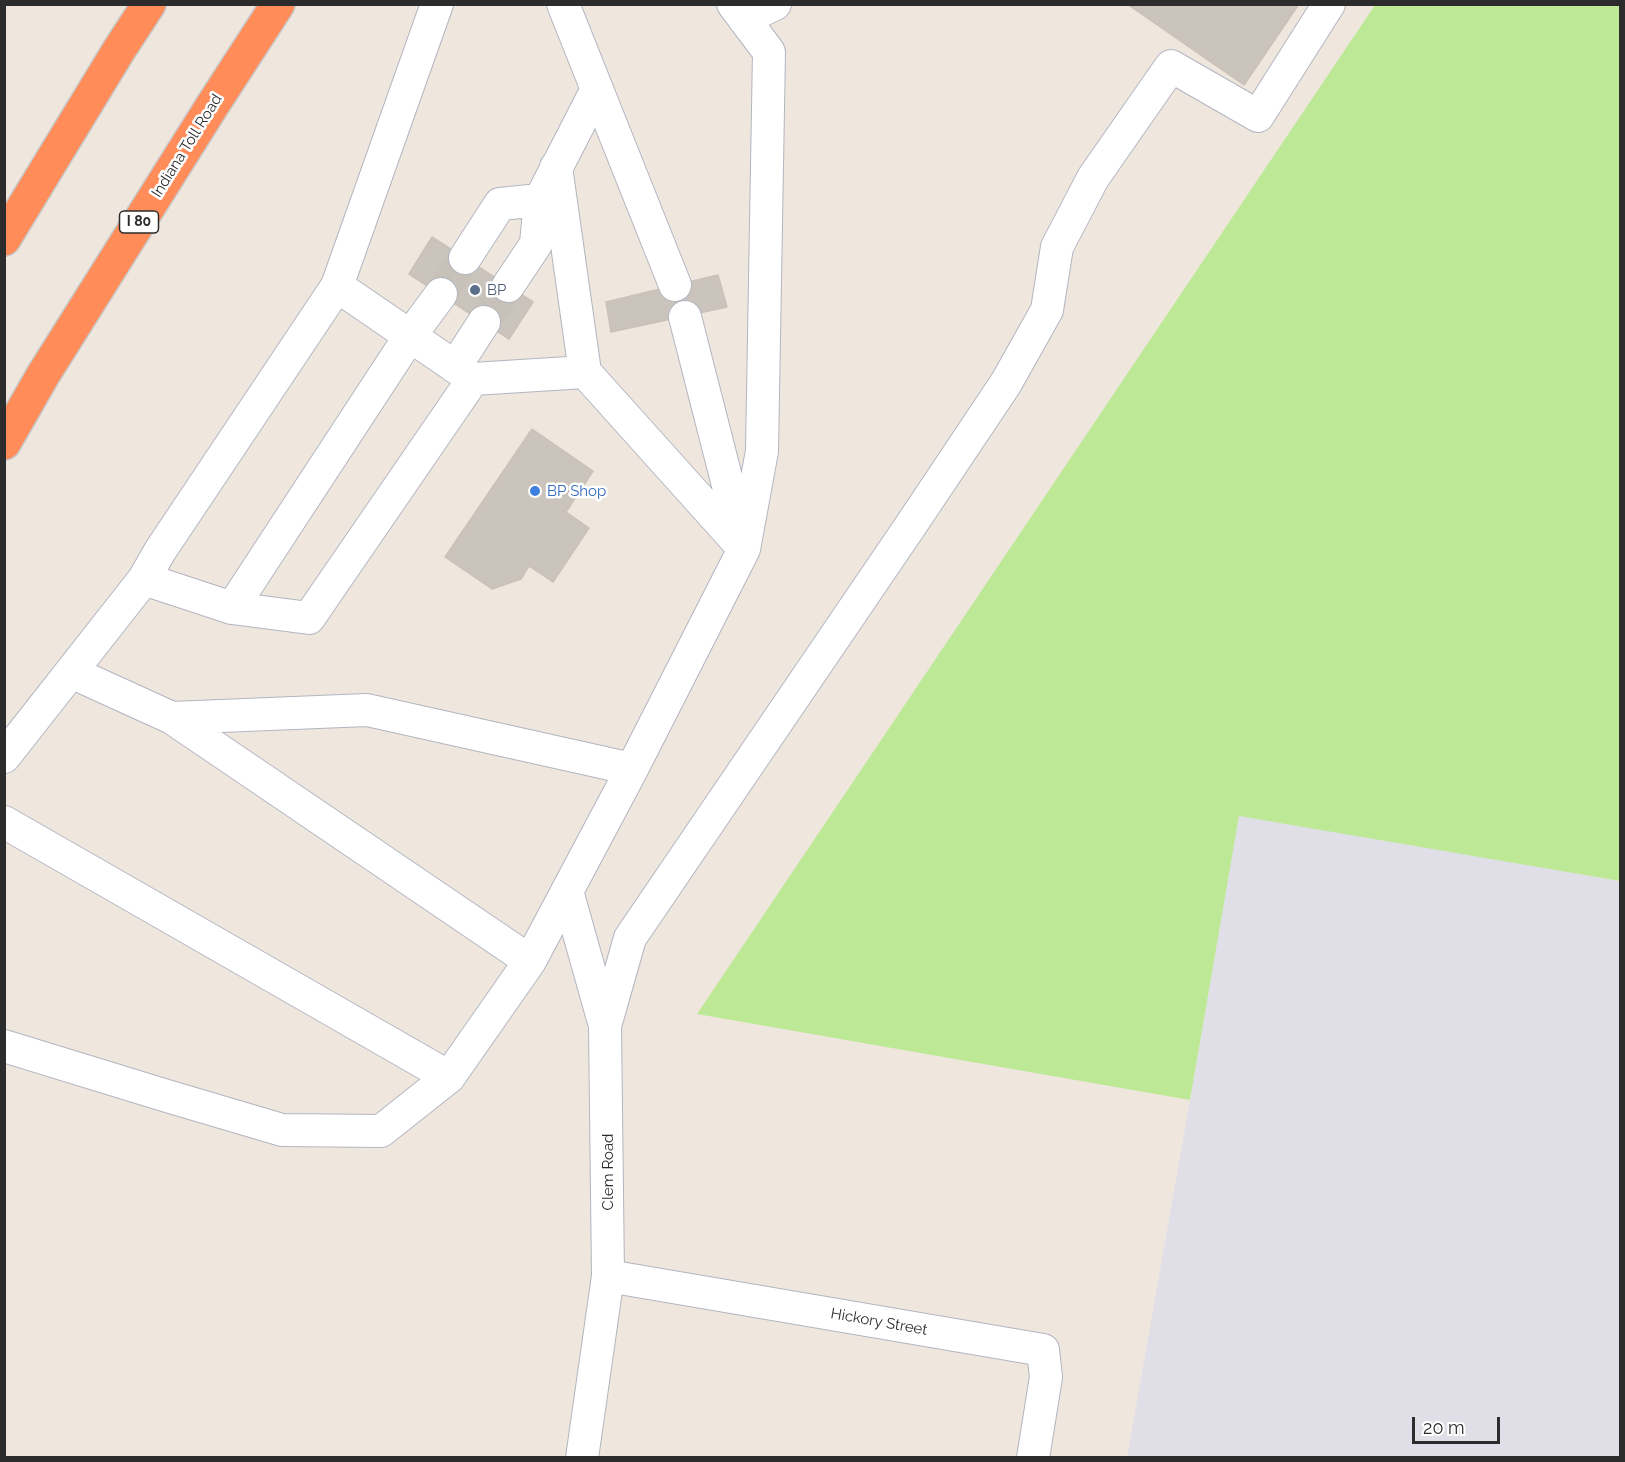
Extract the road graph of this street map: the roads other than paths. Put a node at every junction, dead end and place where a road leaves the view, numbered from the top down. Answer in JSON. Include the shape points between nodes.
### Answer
{"nodes":[{"id":1,"x":149,"y":4,"type":"edge"},
{"id":2,"x":279,"y":4,"type":"edge"},
{"id":3,"x":437,"y":4,"type":"edge"},
{"id":4,"x":562,"y":4,"type":"edge"},
{"id":5,"x":775,"y":4,"type":"edge"},
{"id":6,"x":1329,"y":4,"type":"edge"},
{"id":7,"x":738,"y":12,"type":"edge"},
{"id":8,"x":597,"y":88,"type":"junction"},
{"id":9,"x":556,"y":167,"type":"junction"},
{"id":10,"x":540,"y":200,"type":"junction"},
{"id":11,"x":4,"y":239,"type":"edge"},
{"id":12,"x":465,"y":258,"type":"tunnel mouth"},
{"id":13,"x":675,"y":285,"type":"dead end"},
{"id":14,"x":337,"y":286,"type":"junction"},
{"id":15,"x":508,"y":286,"type":"tunnel mouth"},
{"id":16,"x":441,"y":294,"type":"tunnel mouth"},
{"id":17,"x":684,"y":317,"type":"dead end"},
{"id":18,"x":484,"y":322,"type":"tunnel mouth"},
{"id":19,"x":410,"y":336,"type":"junction"},
{"id":20,"x":585,"y":372,"type":"junction"},
{"id":21,"x":464,"y":373,"type":"junction"},
{"id":22,"x":4,"y":443,"type":"edge"},
{"id":23,"x":744,"y":549,"type":"junction"},
{"id":24,"x":144,"y":579,"type":"junction"},
{"id":25,"x":232,"y":608,"type":"junction"},
{"id":26,"x":71,"y":672,"type":"junction"},
{"id":27,"x":172,"y":718,"type":"junction"},
{"id":28,"x":4,"y":757,"type":"edge"},
{"id":29,"x":632,"y":769,"type":"junction"},
{"id":30,"x":4,"y":822,"type":"edge"},
{"id":31,"x":567,"y":891,"type":"junction"},
{"id":32,"x":530,"y":961,"type":"junction"},
{"id":33,"x":605,"y":1026,"type":"junction"},
{"id":34,"x":4,"y":1046,"type":"edge"},
{"id":35,"x":449,"y":1077,"type":"junction"},
{"id":36,"x":608,"y":1276,"type":"junction"},
{"id":37,"x":582,"y":1458,"type":"edge"},
{"id":38,"x":1033,"y":1458,"type":"edge"}],
"edges":[{"from":1,"to":11,"type":"highway"},
{"from":2,"to":22,"type":"highway","name":"Indiana Toll Road","number":"I 80","via":[[43,375]]},
{"from":3,"to":14,"type":"street"},
{"from":4,"to":8,"type":"street"},
{"from":5,"to":7,"type":"street"},
{"from":6,"to":33,"type":"street","via":[[1258,116],[1171,66],[1093,178],[1057,247],[1047,310],[1006,384],[630,938]]},
{"from":7,"to":23,"type":"street","via":[[769,52],[762,451]]},
{"from":8,"to":9,"type":"street"},
{"from":8,"to":13,"type":"street"},
{"from":9,"to":10,"type":"street"},
{"from":9,"to":20,"type":"street"},
{"from":10,"to":12,"type":"street","via":[[500,204]]},
{"from":10,"to":15,"type":"street","via":[[536,244]]},
{"from":14,"to":19,"type":"street"},
{"from":14,"to":24,"type":"street"},
{"from":16,"to":19,"type":"street"},
{"from":17,"to":23,"type":"street"},
{"from":18,"to":21,"type":"street"},
{"from":19,"to":21,"type":"street"},
{"from":19,"to":25,"type":"street"},
{"from":20,"to":21,"type":"street"},
{"from":20,"to":23,"type":"street"},
{"from":21,"to":25,"type":"street","via":[[309,618]]},
{"from":23,"to":29,"type":"street"},
{"from":24,"to":25,"type":"street"},
{"from":24,"to":26,"type":"street"},
{"from":26,"to":27,"type":"street"},
{"from":26,"to":28,"type":"street"},
{"from":27,"to":29,"type":"street","via":[[367,710]]},
{"from":27,"to":32,"type":"street"},
{"from":29,"to":31,"type":"street"},
{"from":30,"to":35,"type":"street"},
{"from":31,"to":32,"type":"street"},
{"from":31,"to":33,"type":"street","name":"Clem Road"},
{"from":32,"to":35,"type":"street"},
{"from":33,"to":36,"type":"street","name":"Clem Road"},
{"from":34,"to":35,"type":"street","via":[[282,1130],[381,1131]]},
{"from":36,"to":37,"type":"street","name":"Clem Road"},
{"from":36,"to":38,"type":"street","name":"Hickory Street","via":[[1043,1350],[1046,1377]]}]}
